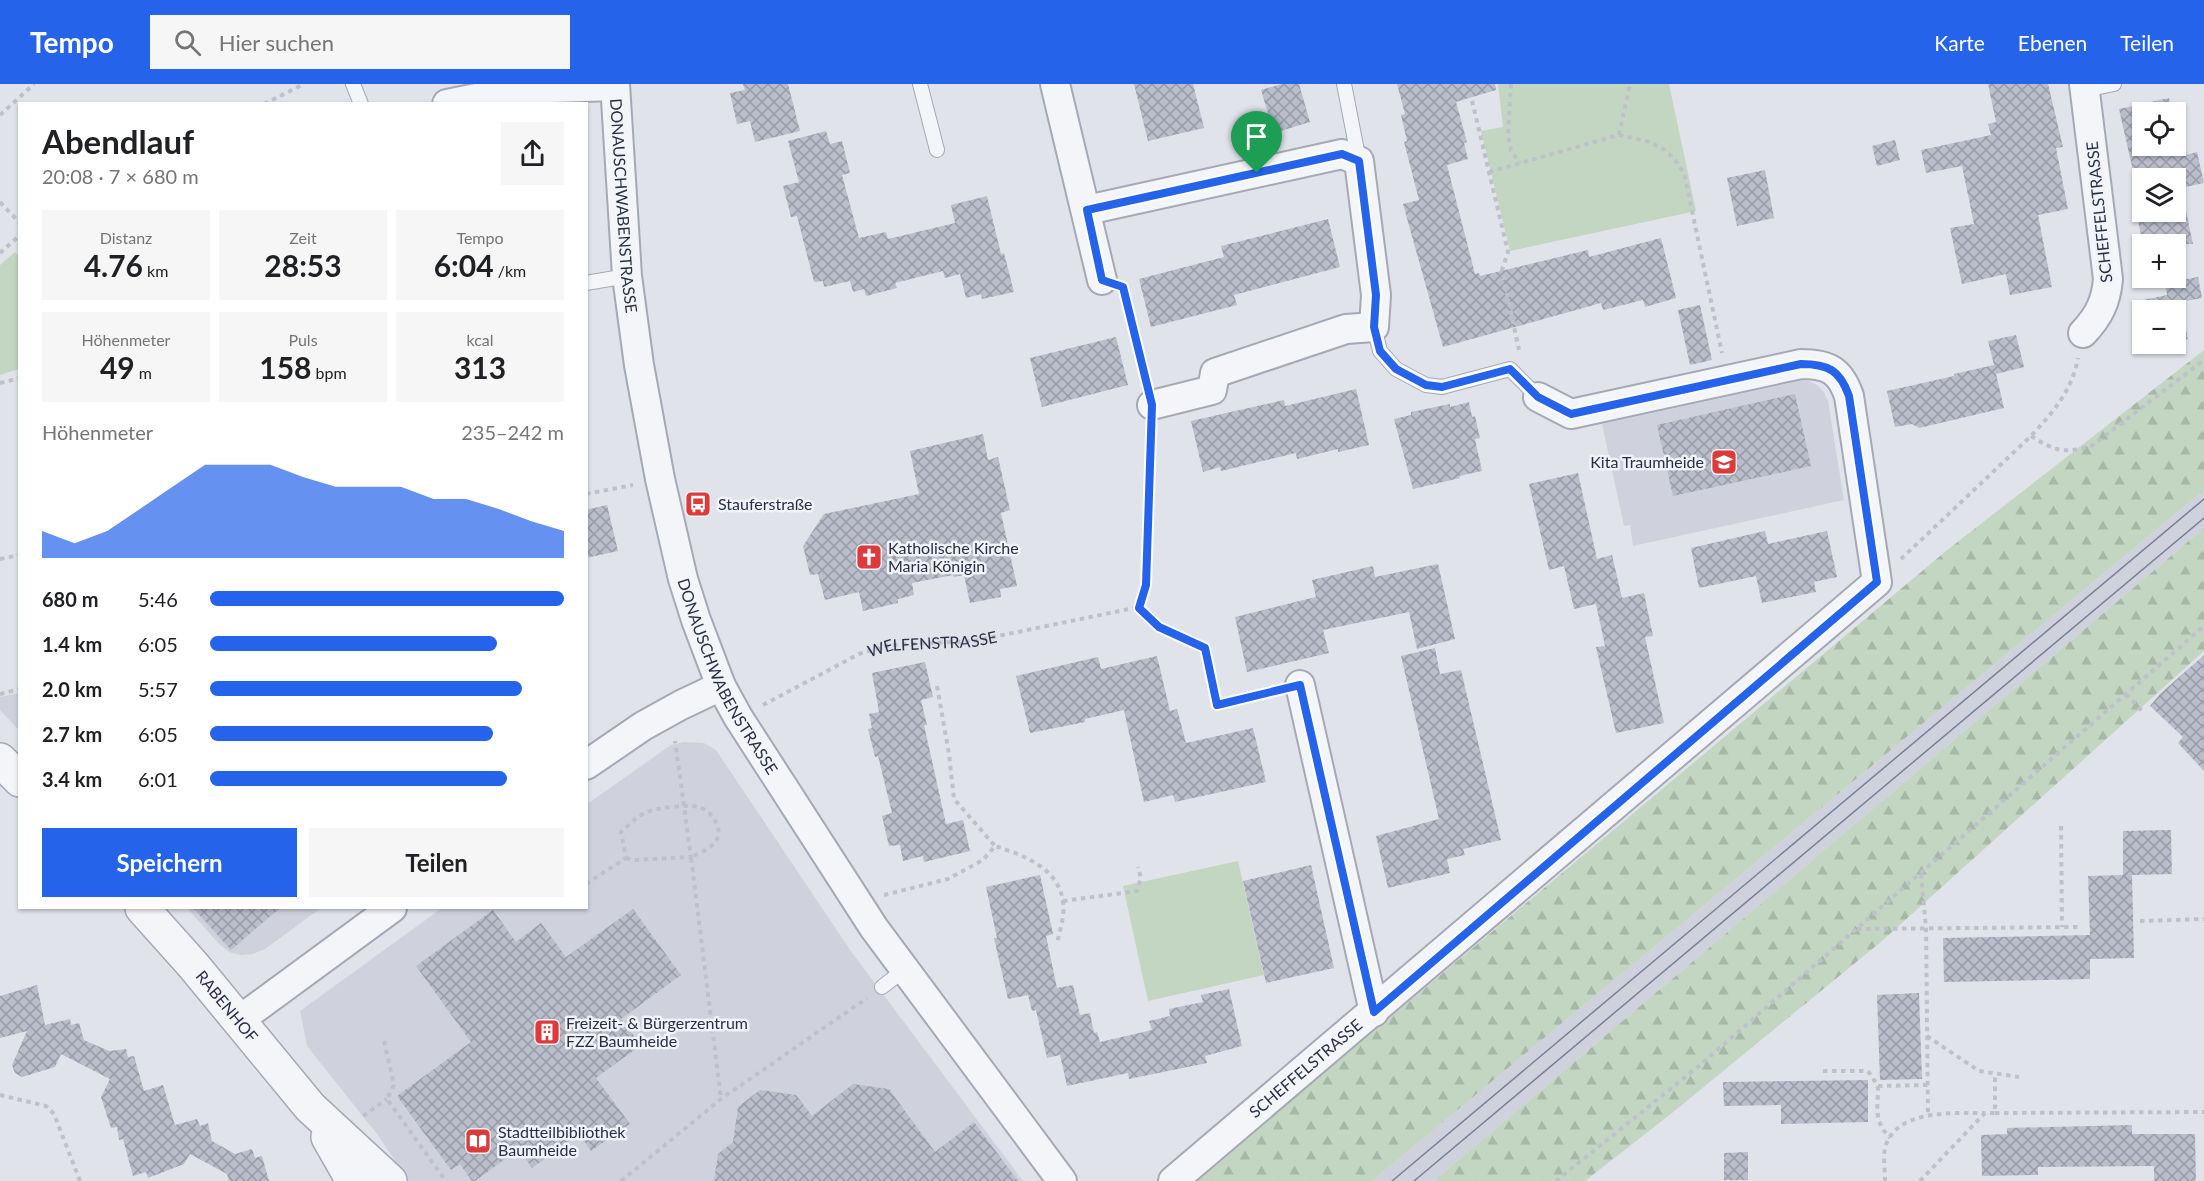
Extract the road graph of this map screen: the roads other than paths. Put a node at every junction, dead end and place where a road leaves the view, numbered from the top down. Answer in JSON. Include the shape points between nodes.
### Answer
{"nodes":[{"id":1,"x":353,"y":84,"type":"edge"},
{"id":2,"x":920,"y":84,"type":"edge"},
{"id":3,"x":1055,"y":84,"type":"edge"},
{"id":4,"x":1344,"y":84,"type":"edge"},
{"id":5,"x":2114,"y":84,"type":"edge"},
{"id":6,"x":615,"y":85,"type":"edge"},
{"id":7,"x":2085,"y":87,"type":"edge"},
{"id":8,"x":360,"y":102,"type":"edge"},
{"id":9,"x":457,"y":102,"type":"edge"},
{"id":10,"x":937,"y":150,"type":"dead end"},
{"id":11,"x":1359,"y":161,"type":"junction"},
{"id":12,"x":1087,"y":210,"type":"junction"},
{"id":13,"x":627,"y":276,"type":"junction"},
{"id":14,"x":1102,"y":280,"type":"road end"},
{"id":15,"x":588,"y":283,"type":"edge"},
{"id":16,"x":1374,"y":327,"type":"junction"},
{"id":17,"x":2083,"y":333,"type":"road end"},
{"id":18,"x":1538,"y":397,"type":"joint"},
{"id":19,"x":1152,"y":405,"type":"road end"},
{"id":20,"x":1300,"y":685,"type":"road end"},
{"id":21,"x":721,"y":686,"type":"junction"},
{"id":22,"x":0,"y":760,"type":"edge"},
{"id":23,"x":588,"y":764,"type":"edge"},
{"id":24,"x":18,"y":778,"type":"edge"},
{"id":25,"x":143,"y":909,"type":"edge"},
{"id":26,"x":391,"y":909,"type":"edge"},
{"id":27,"x":904,"y":970,"type":"junction"},
{"id":28,"x":882,"y":987,"type":"road end"},
{"id":29,"x":1374,"y":1012,"type":"junction"},
{"id":30,"x":238,"y":1021,"type":"junction"},
{"id":31,"x":310,"y":1107,"type":"junction"},
{"id":32,"x":353,"y":1181,"type":"edge"},
{"id":33,"x":390,"y":1181,"type":"edge"},
{"id":34,"x":1062,"y":1181,"type":"edge"},
{"id":35,"x":1173,"y":1181,"type":"edge"}],
"edges":[{"from":1,"to":8,"type":"lane"},
{"from":2,"to":10,"type":"lane"},
{"from":3,"to":12,"type":"street"},
{"from":4,"to":11,"type":"lane"},
{"from":5,"to":7,"type":"lane"},
{"from":6,"to":9,"type":"street","via":[[520,89]]},
{"from":6,"to":13,"type":"street","name":"DONAUSCHWABENSTRASSE"},
{"from":7,"to":17,"type":"street","name":"SCHEFFELSTRASSE","via":[[2108,279],[2107,297]]},
{"from":11,"to":12,"type":"street","via":[[1342,154]]},
{"from":11,"to":16,"type":"street","via":[[1376,295]]},
{"from":12,"to":14,"type":"street"},
{"from":13,"to":15,"type":"lane"},
{"from":13,"to":21,"type":"street","name":"DONAUSCHWABENSTRASSE","via":[[660,479],[683,579]]},
{"from":16,"to":18,"type":"lane","via":[[1380,351],[1396,369],[1426,385],[1442,387],[1510,369]]},
{"from":16,"to":19,"type":"street","via":[[1346,329],[1215,373],[1212,390]]},
{"from":18,"to":29,"type":"street","name":"SCHEFFELSTRASSE","via":[[1571,414],[1801,364],[1832,369],[1844,381],[1849,396],[1877,582]]},
{"from":20,"to":29,"type":"street"},
{"from":21,"to":23,"type":"street","via":[[664,714]]},
{"from":21,"to":27,"type":"street","name":"DONAUSCHWABENSTRASSE","via":[[824,854]]},
{"from":22,"to":24,"type":"street"},
{"from":25,"to":30,"type":"street","name":"RABENHOF"},
{"from":26,"to":30,"type":"street"},
{"from":27,"to":28,"type":"lane"},
{"from":27,"to":34,"type":"street","name":"DONAUSCHWABENSTRASSE"},
{"from":29,"to":35,"type":"street","name":"SCHEFFELSTRASSE"},
{"from":30,"to":31,"type":"street","name":"RABENHOF"},
{"from":31,"to":32,"type":"street","name":"RABENHOF"},
{"from":31,"to":33,"type":"street","name":"RABENHOF"}]}
